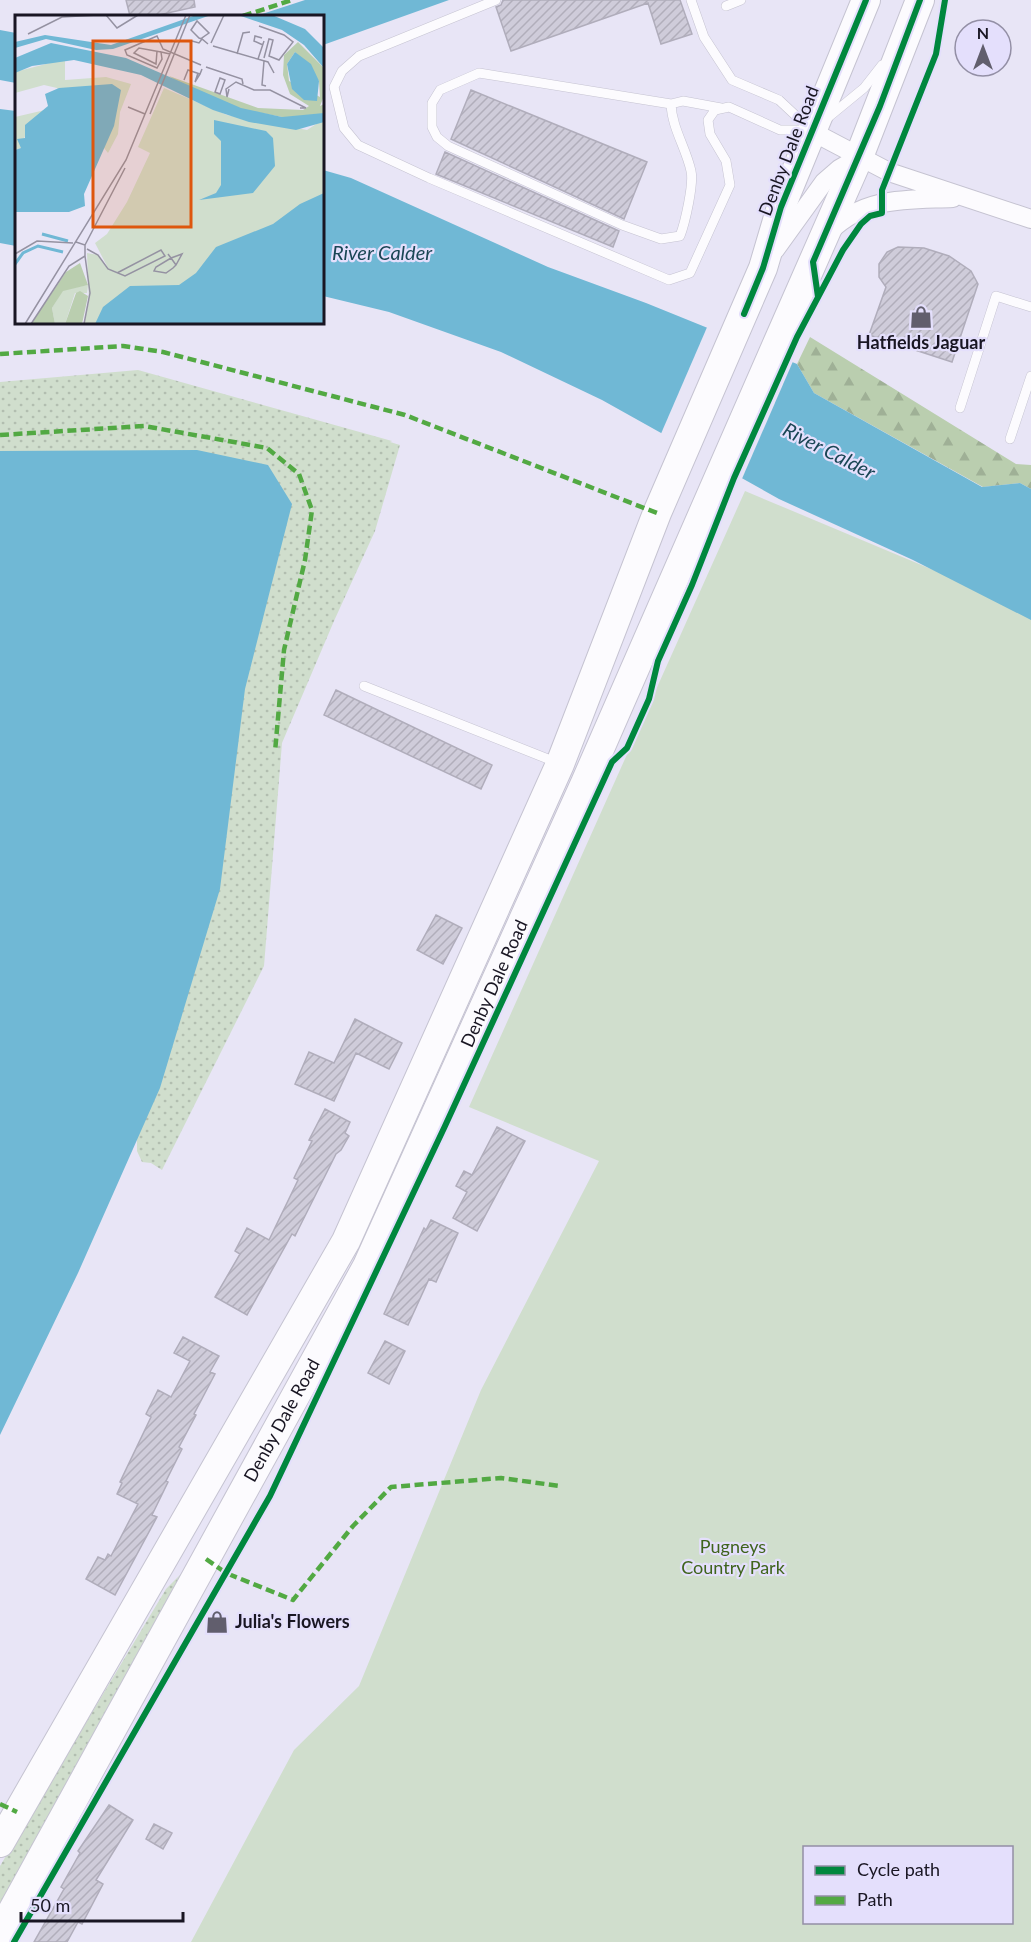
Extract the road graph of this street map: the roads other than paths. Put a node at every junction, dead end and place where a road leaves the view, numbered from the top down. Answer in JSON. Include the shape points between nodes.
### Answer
{"nodes":[{"id":1,"x":496,"y":0,"type":"edge"},
{"id":2,"x":692,"y":0,"type":"edge"},
{"id":3,"x":741,"y":0,"type":"edge"},
{"id":4,"x":866,"y":0,"type":"edge"},
{"id":5,"x":726,"y":6,"type":"dead end"},
{"id":6,"x":917,"y":7,"type":"edge"},
{"id":7,"x":671,"y":104,"type":"junction"},
{"id":8,"x":722,"y":109,"type":"junction"},
{"id":9,"x":811,"y":130,"type":"junction"},
{"id":10,"x":859,"y":157,"type":"junction"},
{"id":11,"x":964,"y":197,"type":"junction"},
{"id":12,"x":1031,"y":219,"type":"edge"},
{"id":13,"x":822,"y":241,"type":"junction"},
{"id":14,"x":763,"y":268,"type":"junction"},
{"id":15,"x":1031,"y":307,"type":"edge"},
{"id":16,"x":1031,"y":376,"type":"edge"},
{"id":17,"x":960,"y":408,"type":"dead end"},
{"id":18,"x":1010,"y":438,"type":"dead end"},
{"id":19,"x":364,"y":686,"type":"dead end"},
{"id":20,"x":560,"y":764,"type":"junction"},
{"id":21,"x":0,"y":1843,"type":"edge"},
{"id":22,"x":0,"y":1933,"type":"edge"}],
"edges":[{"from":1,"to":8,"type":"lane","via":[[360,56],[342,71],[334,87],[344,128],[358,145],[669,280],[690,273],[730,185],[726,161],[710,134],[708,120],[715,110]]},
{"from":2,"to":9,"type":"lane","via":[[704,37],[732,80],[780,100]]},
{"from":3,"to":5,"type":"lane"},
{"from":4,"to":9,"type":"main road","name":"Denby Dale Road"},
{"from":6,"to":9,"type":"lane","via":[[864,88]]},
{"from":6,"to":10,"type":"main road","name":"Denby Dale Road"},
{"from":7,"to":7,"type":"lane","via":[[671,117],[692,173],[680,236],[661,239],[448,146],[432,127],[432,103],[440,90],[479,73]]},
{"from":7,"to":8,"type":"lane","via":[[683,101]]},
{"from":8,"to":9,"type":"lane","via":[[729,107],[780,130]]},
{"from":9,"to":10,"type":"street"},
{"from":9,"to":14,"type":"main road","name":"Denby Dale Road","via":[[781,207]]},
{"from":10,"to":11,"type":"street","via":[[889,172]]},
{"from":10,"to":13,"type":"main road","name":"Denby Dale Road"},
{"from":10,"to":14,"type":"street","via":[[824,182]]},
{"from":11,"to":12,"type":"street"},
{"from":11,"to":13,"type":"street","via":[[871,205],[848,216]]},
{"from":13,"to":22,"type":"main road","name":"Denby Dale Road","via":[[585,783],[367,1266]]},
{"from":14,"to":20,"type":"main road","name":"Denby Dale Road","via":[[657,513]]},
{"from":15,"to":17,"type":"lane","via":[[996,296]]},
{"from":16,"to":18,"type":"lane"},
{"from":19,"to":20,"type":"lane"},
{"from":20,"to":21,"type":"main road","name":"Denby Dale Road","via":[[346,1241]]}]}
